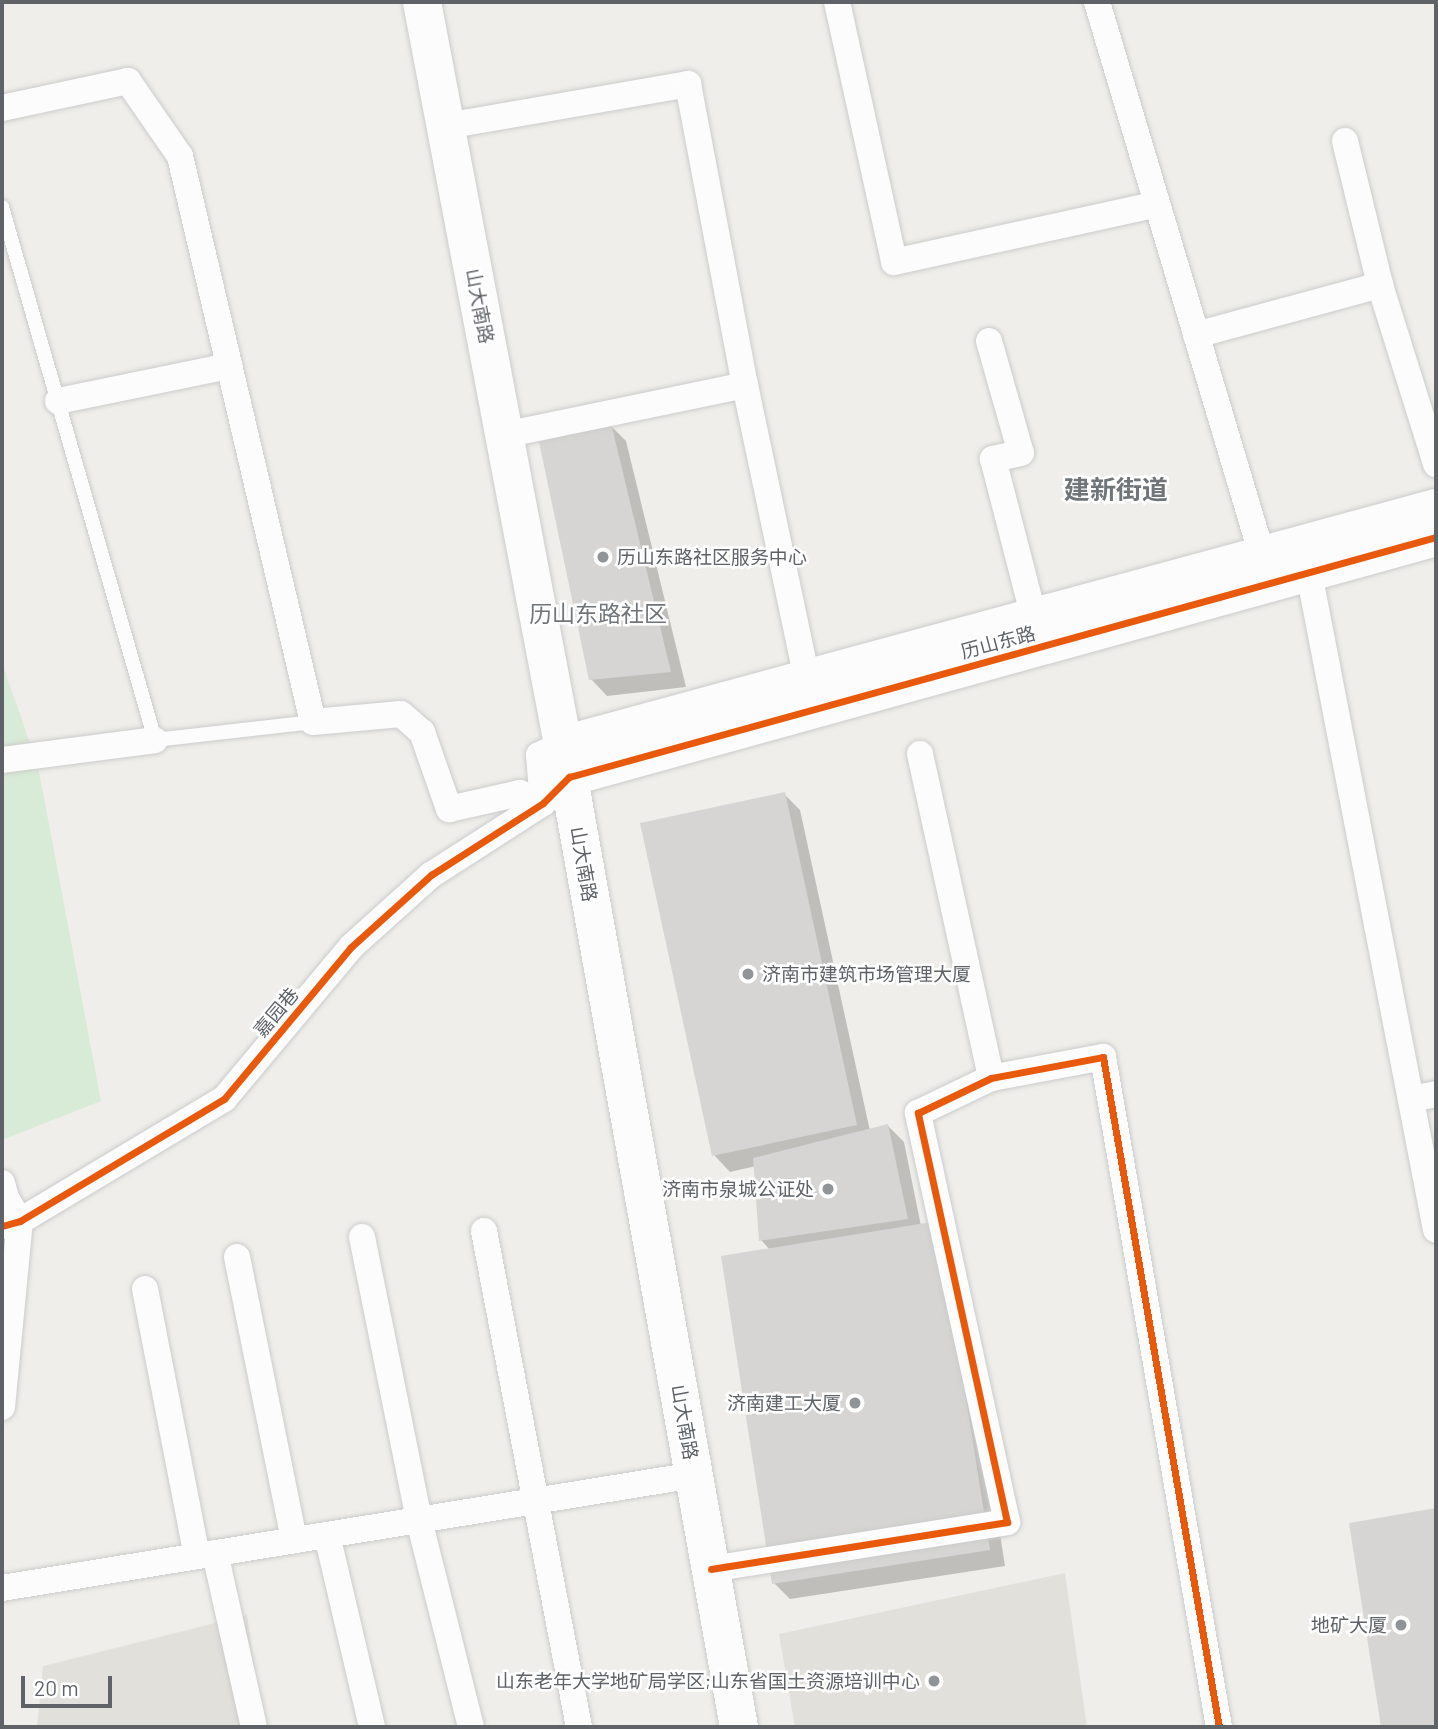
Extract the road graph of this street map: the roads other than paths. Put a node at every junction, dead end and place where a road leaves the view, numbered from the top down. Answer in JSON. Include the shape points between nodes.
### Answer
{"nodes":[{"id":1,"x":422,"y":2,"type":"edge"},
{"id":2,"x":837,"y":2,"type":"edge"},
{"id":3,"x":1097,"y":2,"type":"edge"},
{"id":4,"x":2,"y":108,"type":"edge"},
{"id":5,"x":446,"y":126,"type":"junction"},
{"id":6,"x":1345,"y":141,"type":"dead end"},
{"id":7,"x":1157,"y":204,"type":"junction"},
{"id":8,"x":2,"y":207,"type":"edge"},
{"id":9,"x":1380,"y":285,"type":"junction"},
{"id":10,"x":1196,"y":335,"type":"junction"},
{"id":11,"x":989,"y":341,"type":"dead end"},
{"id":12,"x":229,"y":366,"type":"junction"},
{"id":13,"x":745,"y":385,"type":"junction"},
{"id":14,"x":58,"y":401,"type":"junction"},
{"id":15,"x":504,"y":435,"type":"junction"},
{"id":16,"x":1436,"y":464,"type":"edge"},
{"id":17,"x":1436,"y":508,"type":"edge"},
{"id":18,"x":1436,"y":537,"type":"edge"},
{"id":19,"x":1262,"y":555,"type":"junction"},
{"id":20,"x":1309,"y":573,"type":"junction"},
{"id":21,"x":1034,"y":617,"type":"junction"},
{"id":22,"x":807,"y":678,"type":"junction"},
{"id":23,"x":313,"y":722,"type":"junction"},
{"id":24,"x":155,"y":740,"type":"junction"},
{"id":25,"x":920,"y":754,"type":"dead end"},
{"id":26,"x":2,"y":760,"type":"edge"},
{"id":27,"x":558,"y":775,"type":"junction"},
{"id":28,"x":991,"y":1078,"type":"junction"},
{"id":29,"x":1424,"y":1097,"type":"edge"},
{"id":30,"x":2,"y":1183,"type":"edge"},
{"id":31,"x":11,"y":1224,"type":"edge"},
{"id":32,"x":1436,"y":1230,"type":"edge"},
{"id":33,"x":484,"y":1231,"type":"dead end"},
{"id":34,"x":362,"y":1237,"type":"dead end"},
{"id":35,"x":236,"y":1257,"type":"dead end"},
{"id":36,"x":145,"y":1289,"type":"dead end"},
{"id":37,"x":2,"y":1407,"type":"edge"},
{"id":38,"x":694,"y":1475,"type":"junction"},
{"id":39,"x":534,"y":1501,"type":"junction"},
{"id":40,"x":419,"y":1520,"type":"junction"},
{"id":41,"x":327,"y":1535,"type":"junction"},
{"id":42,"x":293,"y":1540,"type":"junction"},
{"id":43,"x":206,"y":1554,"type":"junction"},
{"id":44,"x":711,"y":1569,"type":"junction"},
{"id":45,"x":2,"y":1588,"type":"edge"},
{"id":46,"x":254,"y":1727,"type":"edge"},
{"id":47,"x":372,"y":1727,"type":"edge"},
{"id":48,"x":471,"y":1727,"type":"edge"},
{"id":49,"x":579,"y":1727,"type":"edge"},
{"id":50,"x":738,"y":1727,"type":"edge"},
{"id":51,"x":1219,"y":1727,"type":"edge"}],
"edges":[{"from":1,"to":5,"type":"street","name":"山大南路"},
{"from":2,"to":7,"type":"street","via":[[894,262]]},
{"from":3,"to":7,"type":"street"},
{"from":4,"to":12,"type":"street","via":[[128,81],[180,156]]},
{"from":5,"to":13,"type":"street","via":[[688,84]]},
{"from":5,"to":15,"type":"street","name":"山大南路"},
{"from":6,"to":9,"type":"street"},
{"from":7,"to":10,"type":"street"},
{"from":8,"to":14,"type":"lane"},
{"from":9,"to":10,"type":"street"},
{"from":9,"to":16,"type":"street"},
{"from":10,"to":19,"type":"street"},
{"from":11,"to":21,"type":"street","via":[[1021,453],[993,459]]},
{"from":12,"to":14,"type":"street"},
{"from":12,"to":23,"type":"street"},
{"from":13,"to":15,"type":"street"},
{"from":13,"to":22,"type":"street"},
{"from":14,"to":24,"type":"lane"},
{"from":15,"to":27,"type":"street","name":"山大南路"},
{"from":17,"to":19,"type":"street","name":"历山东路"},
{"from":18,"to":20,"type":"street","name":"历山东路"},
{"from":19,"to":21,"type":"street","name":"历山东路"},
{"from":20,"to":27,"type":"street","name":"历山东路"},
{"from":20,"to":29,"type":"street"},
{"from":21,"to":22,"type":"street","name":"历山东路"},
{"from":22,"to":27,"type":"street","name":"历山东路"},
{"from":23,"to":24,"type":"lane"},
{"from":23,"to":27,"type":"street","via":[[401,714],[422,732],[449,809],[520,793]]},
{"from":24,"to":26,"type":"street"},
{"from":25,"to":28,"type":"street"},
{"from":27,"to":31,"type":"street","name":"嘉园巷","via":[[431,874],[351,947],[224,1099]]},
{"from":27,"to":38,"type":"street","name":"山大南路"},
{"from":28,"to":44,"type":"street","via":[[918,1112],[1007,1522]]},
{"from":28,"to":51,"type":"street","via":[[1103,1057]]},
{"from":29,"to":32,"type":"street"},
{"from":30,"to":31,"type":"street"},
{"from":31,"to":37,"type":"street"},
{"from":33,"to":39,"type":"street"},
{"from":34,"to":40,"type":"street"},
{"from":35,"to":42,"type":"street"},
{"from":36,"to":43,"type":"street"},
{"from":38,"to":39,"type":"street"},
{"from":38,"to":44,"type":"street","name":"山大南路"},
{"from":39,"to":40,"type":"street"},
{"from":39,"to":49,"type":"street"},
{"from":40,"to":41,"type":"street"},
{"from":40,"to":48,"type":"street"},
{"from":41,"to":42,"type":"street"},
{"from":41,"to":47,"type":"street"},
{"from":42,"to":43,"type":"street"},
{"from":43,"to":45,"type":"street"},
{"from":43,"to":46,"type":"street"},
{"from":44,"to":50,"type":"street","name":"山大南路"}]}
